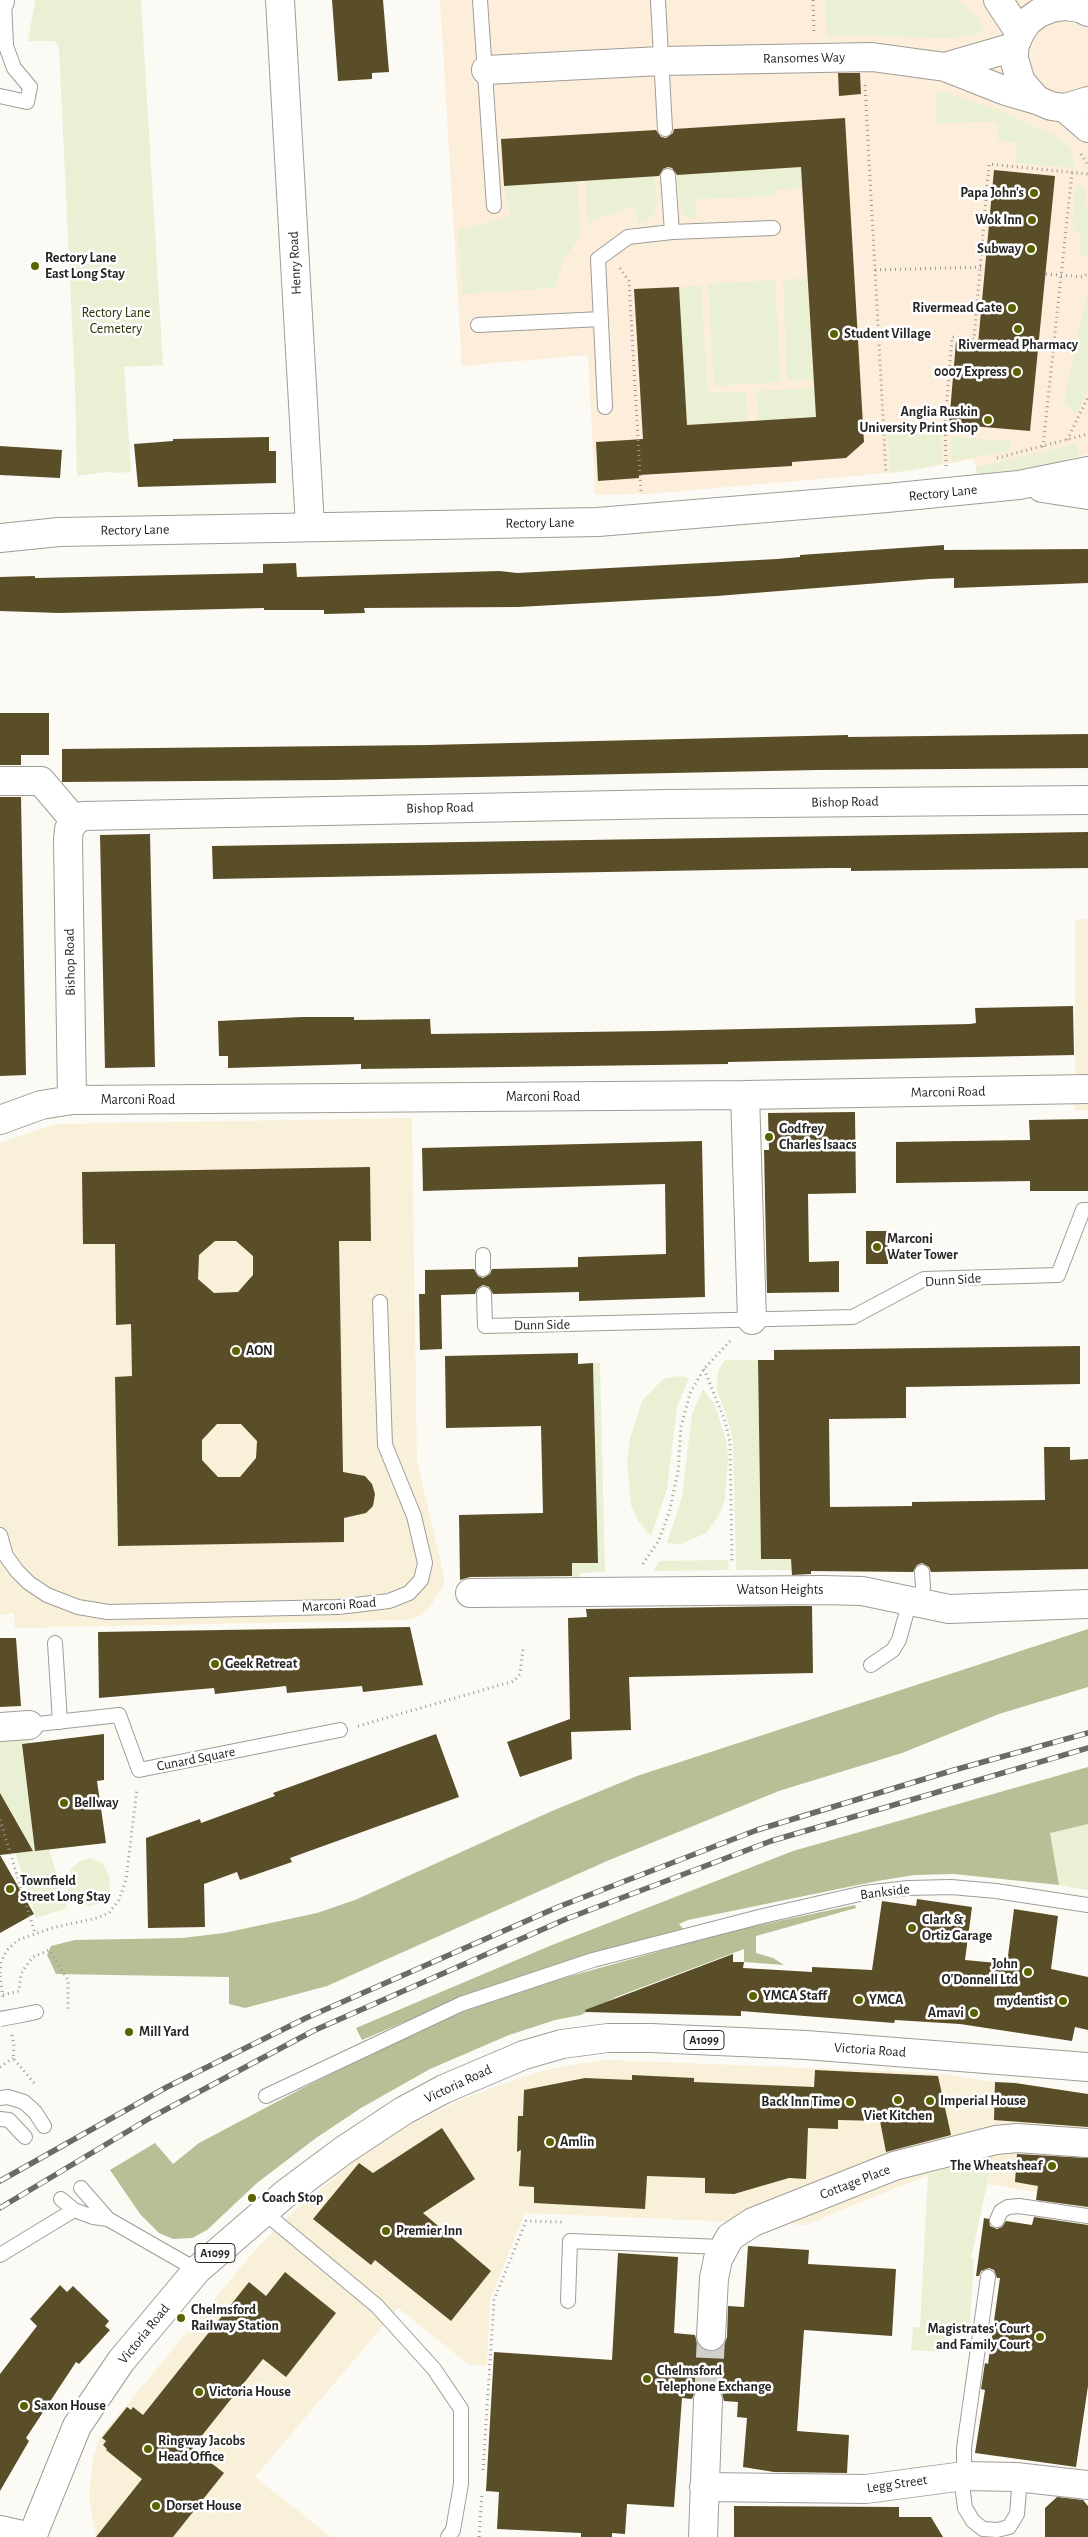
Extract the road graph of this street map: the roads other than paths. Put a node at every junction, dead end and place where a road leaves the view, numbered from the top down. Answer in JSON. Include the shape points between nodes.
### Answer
{"nodes":[{"id":1,"x":4,"y":0,"type":"edge"},
{"id":2,"x":280,"y":0,"type":"edge"},
{"id":3,"x":480,"y":0,"type":"edge"},
{"id":4,"x":998,"y":0,"type":"edge"},
{"id":5,"x":658,"y":1,"type":"edge"},
{"id":6,"x":1074,"y":6,"type":"edge"},
{"id":7,"x":1017,"y":40,"type":"junction"},
{"id":8,"x":661,"y":61,"type":"junction"},
{"id":9,"x":945,"y":67,"type":"junction"},
{"id":10,"x":486,"y":70,"type":"junction"},
{"id":11,"x":0,"y":96,"type":"edge"},
{"id":12,"x":1038,"y":100,"type":"junction"},
{"id":13,"x":1077,"y":104,"type":"edge"},
{"id":14,"x":1088,"y":128,"type":"edge"},
{"id":15,"x":666,"y":129,"type":"dead end"},
{"id":16,"x":668,"y":176,"type":"dead end"},
{"id":17,"x":494,"y":206,"type":"dead end"},
{"id":18,"x":773,"y":228,"type":"dead end"},
{"id":19,"x":672,"y":232,"type":"junction"},
{"id":20,"x":600,"y":319,"type":"junction"},
{"id":21,"x":478,"y":325,"type":"dead end"},
{"id":22,"x":605,"y":407,"type":"dead end"},
{"id":23,"x":1088,"y":472,"type":"edge"},
{"id":24,"x":1019,"y":485,"type":"junction"},
{"id":25,"x":1088,"y":495,"type":"edge"},
{"id":26,"x":0,"y":522,"type":"edge"},
{"id":27,"x":310,"y":526,"type":"junction"},
{"id":28,"x":59,"y":532,"type":"junction"},
{"id":29,"x":0,"y":538,"type":"edge"},
{"id":30,"x":0,"y":781,"type":"edge"},
{"id":31,"x":1088,"y":800,"type":"edge"},
{"id":32,"x":74,"y":821,"type":"junction"},
{"id":33,"x":1088,"y":1089,"type":"edge"},
{"id":34,"x":745,"y":1095,"type":"junction"},
{"id":35,"x":72,"y":1100,"type":"junction"},
{"id":36,"x":0,"y":1120,"type":"edge"},
{"id":37,"x":1088,"y":1210,"type":"edge"},
{"id":38,"x":484,"y":1294,"type":"dead end"},
{"id":39,"x":380,"y":1302,"type":"dead end"},
{"id":40,"x":752,"y":1320,"type":"junction"},
{"id":41,"x":0,"y":1535,"type":"edge"},
{"id":42,"x":922,"y":1572,"type":"dead end"},
{"id":43,"x":470,"y":1593,"type":"dead end"},
{"id":44,"x":915,"y":1601,"type":"junction"},
{"id":45,"x":1088,"y":1604,"type":"edge"},
{"id":46,"x":55,"y":1643,"type":"dead end"},
{"id":47,"x":871,"y":1665,"type":"dead end"},
{"id":48,"x":60,"y":1722,"type":"junction"},
{"id":49,"x":29,"y":1725,"type":"joint"},
{"id":50,"x":0,"y":1727,"type":"edge"},
{"id":51,"x":340,"y":1730,"type":"road end"},
{"id":52,"x":1088,"y":1906,"type":"edge"},
{"id":53,"x":36,"y":2012,"type":"dead end"},
{"id":54,"x":0,"y":2019,"type":"edge"},
{"id":55,"x":1088,"y":2067,"type":"edge"},
{"id":56,"x":266,"y":2096,"type":"dead end"},
{"id":57,"x":0,"y":2098,"type":"edge"},
{"id":58,"x":0,"y":2119,"type":"edge"},
{"id":59,"x":44,"y":2126,"type":"dead end"},
{"id":60,"x":25,"y":2137,"type":"dead end"},
{"id":61,"x":1088,"y":2143,"type":"edge"},
{"id":62,"x":81,"y":2188,"type":"dead end"},
{"id":63,"x":61,"y":2199,"type":"dead end"},
{"id":64,"x":74,"y":2210,"type":"junction"},
{"id":65,"x":264,"y":2212,"type":"junction"},
{"id":66,"x":1088,"y":2216,"type":"edge"},
{"id":67,"x":108,"y":2219,"type":"junction"},
{"id":68,"x":997,"y":2220,"type":"dead end"},
{"id":69,"x":723,"y":2247,"type":"junction"},
{"id":70,"x":0,"y":2255,"type":"edge"},
{"id":71,"x":197,"y":2270,"type":"junction"},
{"id":72,"x":988,"y":2277,"type":"dead end"},
{"id":73,"x":568,"y":2301,"type":"dead end"},
{"id":74,"x":711,"y":2336,"type":"tunnel mouth"},
{"id":75,"x":708,"y":2400,"type":"tunnel mouth"},
{"id":76,"x":962,"y":2477,"type":"junction"},
{"id":77,"x":1020,"y":2477,"type":"junction"},
{"id":78,"x":1088,"y":2485,"type":"edge"},
{"id":79,"x":704,"y":2487,"type":"junction"},
{"id":80,"x":15,"y":2534,"type":"edge"},
{"id":81,"x":448,"y":2537,"type":"edge"},
{"id":82,"x":703,"y":2537,"type":"edge"}],
"edges":[{"from":1,"to":11,"type":"lane","via":[[6,46],[14,68],[30,87],[27,102]]},
{"from":2,"to":27,"type":"street","name":"Henry Road"},
{"from":3,"to":10,"type":"lane"},
{"from":4,"to":7,"type":"street"},
{"from":5,"to":8,"type":"lane"},
{"from":6,"to":7,"type":"street","via":[[1039,13],[1028,21]]},
{"from":7,"to":9,"type":"street","name":"Ransomes Way"},
{"from":7,"to":12,"type":"street","via":[[1016,71],[1028,92]]},
{"from":8,"to":9,"type":"street","name":"Ransomes Way","via":[[864,57]]},
{"from":8,"to":10,"type":"street","name":"Ransomes Way"},
{"from":8,"to":15,"type":"lane"},
{"from":9,"to":12,"type":"street","name":"Ransomes Way"},
{"from":10,"to":17,"type":"lane"},
{"from":12,"to":13,"type":"street","name":"Ransomes Way","via":[[1051,106]]},
{"from":13,"to":14,"type":"street"},
{"from":16,"to":19,"type":"lane"},
{"from":18,"to":19,"type":"lane"},
{"from":19,"to":20,"type":"lane","via":[[628,237],[598,259]]},
{"from":20,"to":21,"type":"lane"},
{"from":20,"to":22,"type":"lane"},
{"from":23,"to":24,"type":"street","name":"Rectory Lane"},
{"from":24,"to":25,"type":"street","name":"Rectory Lane"},
{"from":24,"to":27,"type":"street","name":"Rectory Lane","via":[[598,522]]},
{"from":26,"to":28,"type":"street","name":"Rectory Lane"},
{"from":27,"to":28,"type":"street","name":"Rectory Lane"},
{"from":28,"to":29,"type":"street","name":"Rectory Lane"},
{"from":30,"to":32,"type":"street","via":[[41,781]]},
{"from":31,"to":32,"type":"street","name":"Bishop Road","via":[[93,815]]},
{"from":32,"to":35,"type":"street","name":"Bishop Road","via":[[68,840]]},
{"from":33,"to":34,"type":"street","name":"Marconi Road"},
{"from":34,"to":35,"type":"street","name":"Marconi Road"},
{"from":34,"to":40,"type":"street"},
{"from":35,"to":36,"type":"street","name":"Marconi Road","via":[[41,1106]]},
{"from":37,"to":40,"type":"lane","name":"Dunn Side","via":[[1083,1210],[1058,1275],[924,1279],[853,1317]]},
{"from":38,"to":40,"type":"lane","name":"Dunn Side","via":[[485,1326]]},
{"from":39,"to":41,"type":"lane","name":"Marconi Road","via":[[385,1445],[414,1516],[425,1564],[421,1580],[409,1593],[389,1601],[338,1607],[108,1612],[78,1607],[47,1595],[29,1583],[6,1556]]},
{"from":42,"to":44,"type":"lane","via":[[923,1587]]},
{"from":43,"to":44,"type":"street","name":"Watson Heights","via":[[862,1591]]},
{"from":44,"to":45,"type":"street","name":"Watson Heights","via":[[949,1609]]},
{"from":44,"to":47,"type":"lane","via":[[893,1650]]},
{"from":46,"to":48,"type":"lane"},
{"from":48,"to":49,"type":"lane","name":"Cunard Square"},
{"from":48,"to":51,"type":"lane","name":"Cunard Square","via":[[119,1715],[139,1770]]},
{"from":49,"to":50,"type":"street"},
{"from":52,"to":56,"type":"lane","name":"Bankside","via":[[951,1887],[864,1893],[584,1963],[461,2004]]},
{"from":53,"to":54,"type":"lane","bridge":true},
{"from":55,"to":65,"type":"street","name":"Victoria Road","number":"A1099","via":[[705,2040],[608,2038],[562,2044],[486,2070],[403,2111],[344,2150]]},
{"from":57,"to":59,"type":"lane","via":[[24,2102]]},
{"from":58,"to":60,"type":"lane","via":[[9,2120]]},
{"from":61,"to":69,"type":"street","name":"Cottage Place","via":[[1017,2138],[996,2140],[894,2166],[753,2222],[730,2237]]},
{"from":62,"to":67,"type":"lane"},
{"from":63,"to":64,"type":"lane"},
{"from":64,"to":67,"type":"lane"},
{"from":64,"to":70,"type":"lane"},
{"from":65,"to":71,"type":"street","name":"Victoria Road","number":"A1099"},
{"from":65,"to":81,"type":"lane","via":[[377,2306],[434,2369],[461,2409],[461,2484],[453,2530]]},
{"from":66,"to":68,"type":"lane","via":[[1019,2206],[1008,2207]]},
{"from":67,"to":71,"type":"lane"},
{"from":69,"to":73,"type":"lane","via":[[570,2241]]},
{"from":69,"to":74,"type":"street","name":"Cottage Place","via":[[714,2278]]},
{"from":71,"to":80,"type":"street","name":"Victoria Road","number":"A1099","via":[[121,2361],[86,2411]]},
{"from":72,"to":76,"type":"lane"},
{"from":75,"to":79,"type":"street"},
{"from":76,"to":77,"type":"street","name":"Legg Street"},
{"from":76,"to":77,"type":"lane","via":[[966,2508],[973,2521],[983,2529],[997,2530],[1009,2527],[1017,2514]]},
{"from":76,"to":79,"type":"street","name":"Legg Street","via":[[866,2489]]},
{"from":77,"to":78,"type":"street","name":"Legg Street"},
{"from":79,"to":82,"type":"street"}]}
